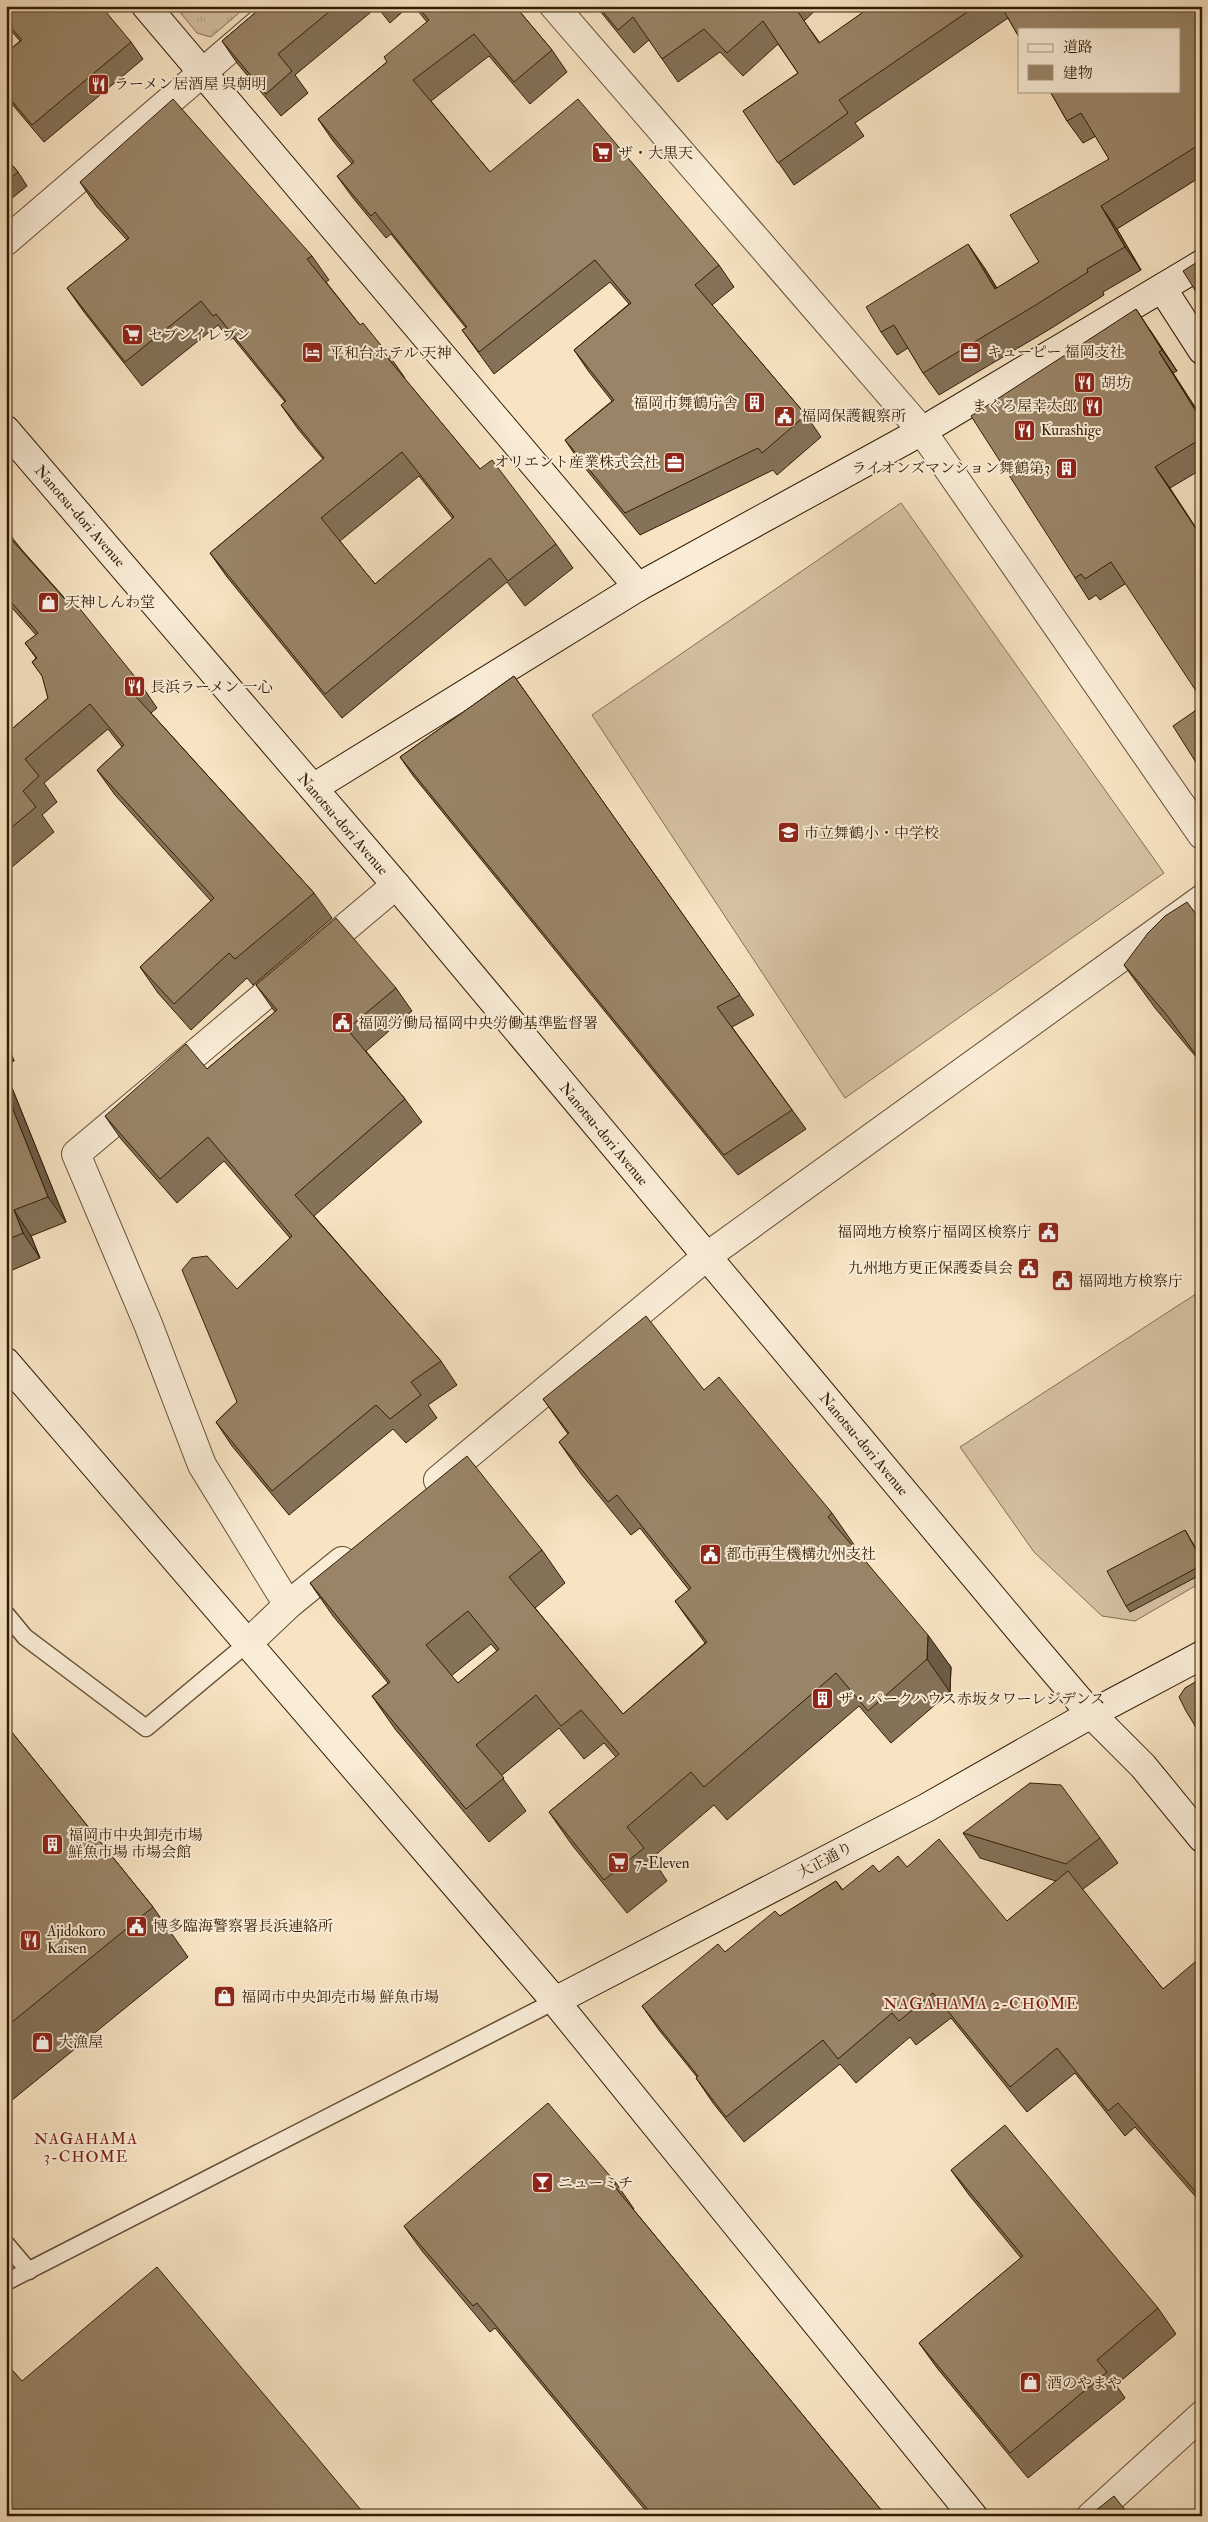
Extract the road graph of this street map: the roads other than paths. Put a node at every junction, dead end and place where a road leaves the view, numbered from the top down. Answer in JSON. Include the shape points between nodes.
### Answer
{"nodes":[{"id":1,"x":146,"y":6,"type":"edge"},
{"id":2,"x":280,"y":6,"type":"edge"},
{"id":3,"x":557,"y":7,"type":"edge"},
{"id":4,"x":202,"y":74,"type":"junction"},
{"id":5,"x":6,"y":241,"type":"edge"},
{"id":6,"x":1202,"y":264,"type":"edge"},
{"id":7,"x":1162,"y":288,"type":"junction"},
{"id":8,"x":1202,"y":350,"type":"edge"},
{"id":9,"x":6,"y":430,"type":"edge"},
{"id":10,"x":922,"y":431,"type":"junction"},
{"id":11,"x":638,"y":587,"type":"junction"},
{"id":12,"x":313,"y":788,"type":"junction"},
{"id":13,"x":1202,"y":836,"type":"edge"},
{"id":14,"x":396,"y":885,"type":"junction"},
{"id":15,"x":1202,"y":899,"type":"edge"},
{"id":16,"x":706,"y":1257,"type":"junction"},
{"id":17,"x":6,"y":1362,"type":"edge"},
{"id":18,"x":417,"y":1498,"type":"edge"},
{"id":19,"x":364,"y":1542,"type":"edge"},
{"id":20,"x":288,"y":1606,"type":"junction"},
{"id":21,"x":6,"y":1614,"type":"edge"},
{"id":22,"x":249,"y":1642,"type":"junction"},
{"id":23,"x":1202,"y":1655,"type":"edge"},
{"id":24,"x":1091,"y":1714,"type":"junction"},
{"id":25,"x":1202,"y":1838,"type":"edge"},
{"id":26,"x":555,"y":2001,"type":"junction"},
{"id":27,"x":6,"y":2244,"type":"edge"},
{"id":28,"x":28,"y":2271,"type":"junction"},
{"id":29,"x":6,"y":2282,"type":"edge"},
{"id":30,"x":1202,"y":2415,"type":"edge"},
{"id":31,"x":973,"y":2516,"type":"edge"},
{"id":32,"x":1091,"y":2516,"type":"edge"}],
"edges":[{"from":1,"to":4,"type":"street"},
{"from":2,"to":4,"type":"street"},
{"from":3,"to":10,"type":"street"},
{"from":4,"to":5,"type":"street"},
{"from":4,"to":11,"type":"street"},
{"from":6,"to":7,"type":"street"},
{"from":7,"to":8,"type":"street"},
{"from":7,"to":10,"type":"street"},
{"from":9,"to":12,"type":"street","name":"Nanotsu-dori Avenue"},
{"from":10,"to":11,"type":"street"},
{"from":10,"to":13,"type":"street"},
{"from":11,"to":12,"type":"street"},
{"from":12,"to":14,"type":"street","name":"Nanotsu-dori Avenue"},
{"from":14,"to":16,"type":"street","name":"Nanotsu-dori Avenue"},
{"from":14,"to":20,"type":"street","via":[[76,1154],[148,1324],[202,1465]]},
{"from":15,"to":16,"type":"street"},
{"from":16,"to":18,"type":"street"},
{"from":16,"to":24,"type":"street","name":"Nanotsu-dori Avenue"},
{"from":17,"to":22,"type":"street"},
{"from":19,"to":20,"type":"street"},
{"from":20,"to":22,"type":"street"},
{"from":21,"to":22,"type":"lane","via":[[25,1637],[146,1728]]},
{"from":22,"to":26,"type":"street"},
{"from":23,"to":24,"type":"street","name":"大正通り"},
{"from":24,"to":25,"type":"street","name":"Nanotsu-dori Avenue","via":[[1143,1766]]},
{"from":24,"to":26,"type":"street","name":"大正通り","via":[[926,1808]]},
{"from":26,"to":28,"type":"lane"},
{"from":26,"to":31,"type":"street"},
{"from":27,"to":28,"type":"lane"},
{"from":28,"to":29,"type":"lane"},
{"from":30,"to":32,"type":"street"}]}
